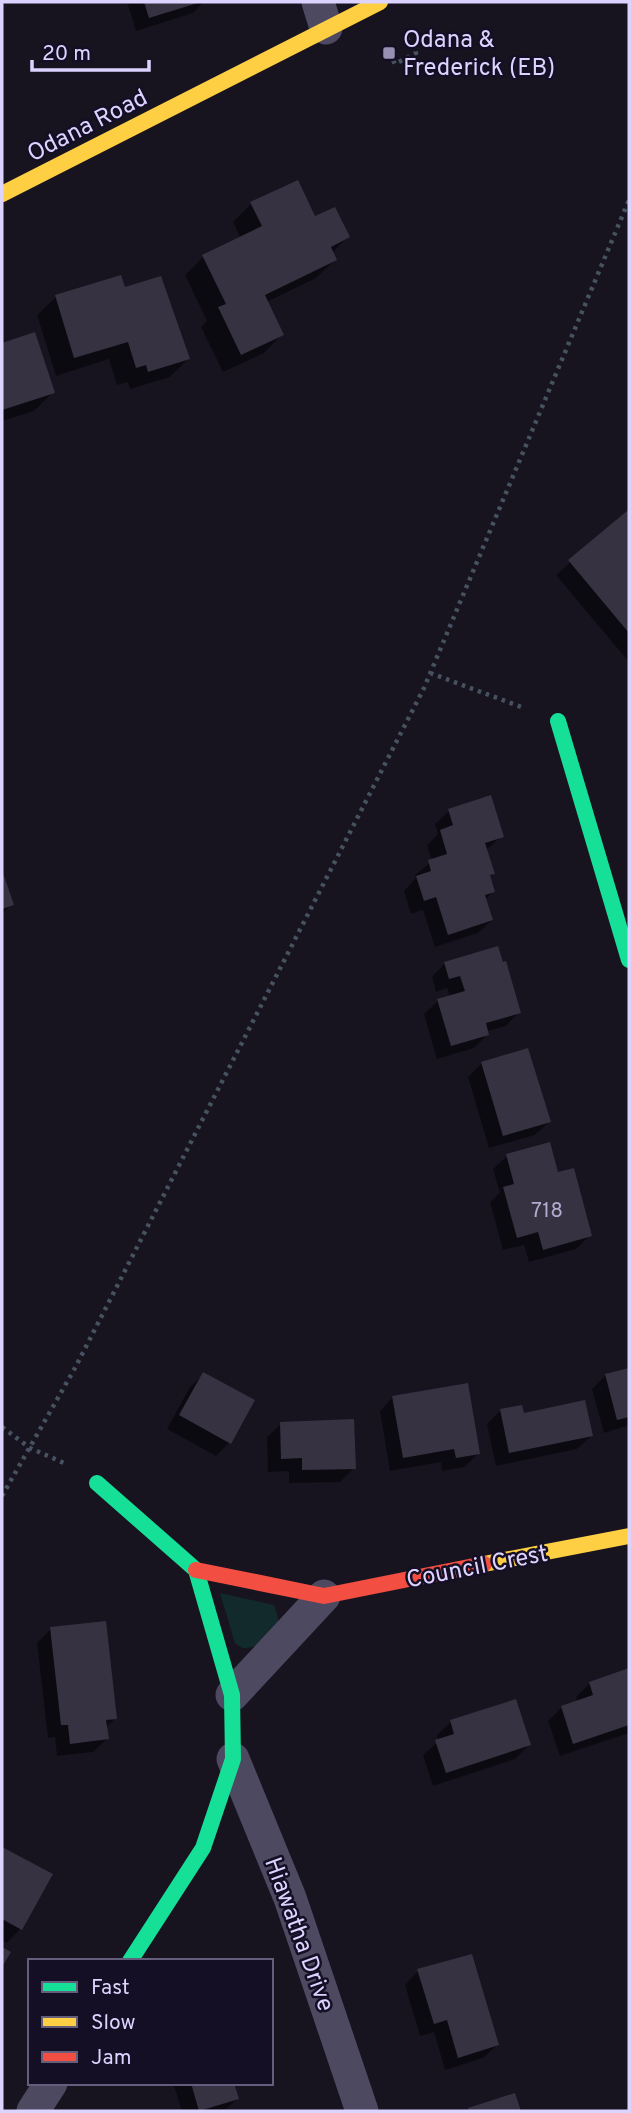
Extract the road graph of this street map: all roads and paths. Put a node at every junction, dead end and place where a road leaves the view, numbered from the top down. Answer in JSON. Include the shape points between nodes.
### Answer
{"nodes":[{"id":1,"x":380,"y":2,"type":"edge"},
{"id":2,"x":322,"y":15,"type":"edge"},
{"id":3,"x":406,"y":36,"type":"dead end"},
{"id":4,"x":389,"y":53,"type":"dead end"},
{"id":5,"x":2,"y":194,"type":"edge"},
{"id":6,"x":629,"y":200,"type":"edge"},
{"id":7,"x":430,"y":673,"type":"junction"},
{"id":8,"x":558,"y":721,"type":"joint"},
{"id":9,"x":629,"y":960,"type":"edge"},
{"id":10,"x":2,"y":1427,"type":"edge"},
{"id":11,"x":30,"y":1448,"type":"junction"},
{"id":12,"x":97,"y":1483,"type":"dead end"},
{"id":13,"x":2,"y":1496,"type":"edge"},
{"id":14,"x":629,"y":1536,"type":"edge"},
{"id":15,"x":196,"y":1570,"type":"junction"},
{"id":16,"x":324,"y":1596,"type":"junction"},
{"id":17,"x":232,"y":1695,"type":"junction"},
{"id":18,"x":233,"y":1759,"type":"junction"},
{"id":19,"x":131,"y":1959,"type":"edge"},
{"id":20,"x":50,"y":2085,"type":"edge"},
{"id":21,"x":33,"y":2111,"type":"edge"},
{"id":22,"x":362,"y":2111,"type":"edge"}],
"edges":[{"from":1,"to":2,"type":"street","name":"Odana Road"},
{"from":2,"to":5,"type":"street","name":"Odana Road"},
{"from":3,"to":4,"type":"path","via":[[416,53],[395,64]]},
{"from":6,"to":7,"type":"path"},
{"from":7,"to":8,"type":"path"},
{"from":7,"to":11,"type":"path"},
{"from":8,"to":9,"type":"street"},
{"from":10,"to":11,"type":"path"},
{"from":11,"to":13,"type":"path"},
{"from":12,"to":15,"type":"street","name":"Council Crest"},
{"from":14,"to":16,"type":"street","name":"Council Crest"},
{"from":15,"to":16,"type":"street","name":"Council Crest"},
{"from":15,"to":17,"type":"street"},
{"from":16,"to":17,"type":"street"},
{"from":17,"to":18,"type":"street"},
{"from":18,"to":19,"type":"street","via":[[203,1848]]},
{"from":18,"to":22,"type":"street","name":"Hiawatha Drive","via":[[290,1898]]},
{"from":20,"to":21,"type":"street"}]}
